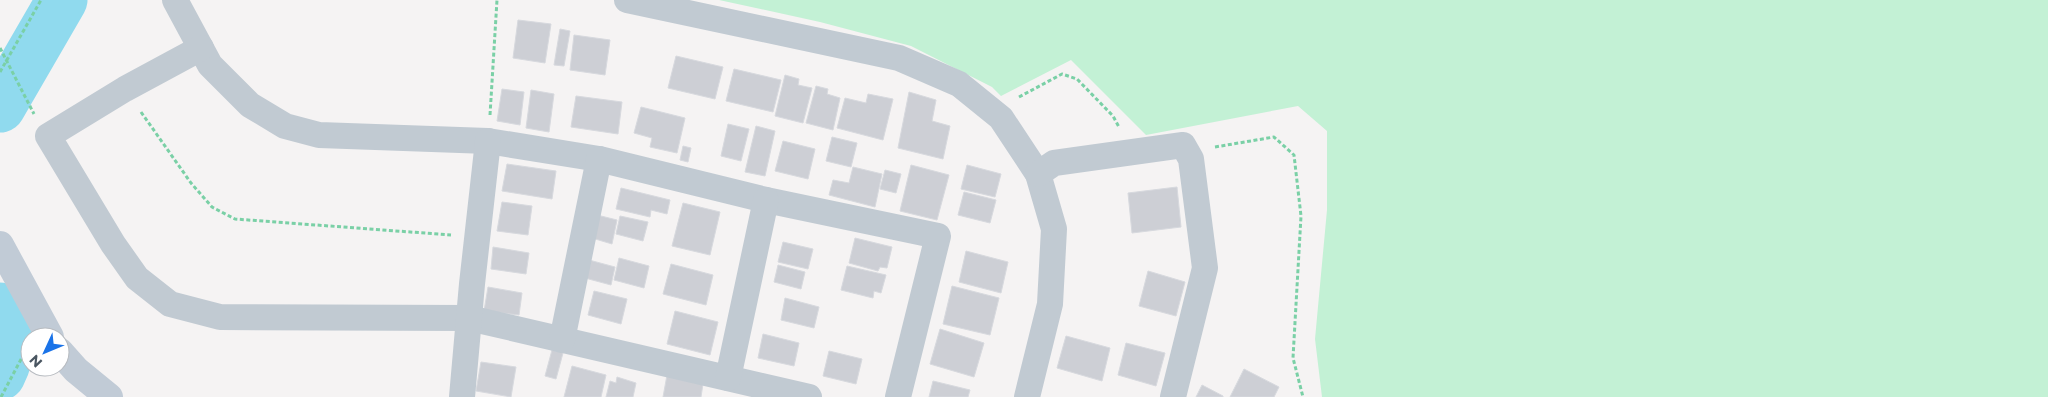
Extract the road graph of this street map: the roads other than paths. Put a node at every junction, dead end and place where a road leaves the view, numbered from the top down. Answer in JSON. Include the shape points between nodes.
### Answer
{"nodes":[{"id":1,"x":176,"y":0,"type":"edge"},
{"id":2,"x":627,"y":0,"type":"edge"},
{"id":3,"x":201,"y":48,"type":"junction"},
{"id":4,"x":488,"y":141,"type":"junction"},
{"id":5,"x":599,"y":159,"type":"junction"},
{"id":6,"x":1038,"y":174,"type":"junction"},
{"id":7,"x":766,"y":200,"type":"junction"},
{"id":8,"x":0,"y":245,"type":"edge"},
{"id":9,"x":469,"y":318,"type":"junction"},
{"id":10,"x":45,"y":327,"type":"edge"},
{"id":11,"x":562,"y":340,"type":"junction"},
{"id":12,"x":70,"y":363,"type":"edge"},
{"id":13,"x":728,"y":378,"type":"junction"},
{"id":14,"x":109,"y":397,"type":"edge"},
{"id":15,"x":462,"y":397,"type":"edge"},
{"id":16,"x":809,"y":397,"type":"edge"},
{"id":17,"x":898,"y":397,"type":"edge"},
{"id":18,"x":1027,"y":397,"type":"edge"},
{"id":19,"x":1173,"y":397,"type":"edge"}],
"edges":[{"from":1,"to":3,"type":"street"},
{"from":2,"to":6,"type":"street","via":[[899,58],[959,84],[1000,118]]},
{"from":3,"to":4,"type":"street","via":[[210,65],[250,105],[285,126],[319,135]]},
{"from":3,"to":9,"type":"street","via":[[48,136],[137,278],[170,304],[220,318]]},
{"from":4,"to":5,"type":"street"},
{"from":4,"to":9,"type":"street"},
{"from":5,"to":7,"type":"street"},
{"from":5,"to":11,"type":"street"},
{"from":6,"to":18,"type":"street","via":[[1054,229],[1050,304]]},
{"from":6,"to":19,"type":"street","via":[[1054,163],[1183,145],[1191,159],[1205,268]]},
{"from":7,"to":13,"type":"street"},
{"from":7,"to":17,"type":"street","via":[[938,236]]},
{"from":8,"to":10,"type":"street"},
{"from":9,"to":11,"type":"street"},
{"from":9,"to":15,"type":"street"},
{"from":11,"to":13,"type":"street"},
{"from":12,"to":14,"type":"street"},
{"from":13,"to":16,"type":"street"}]}
